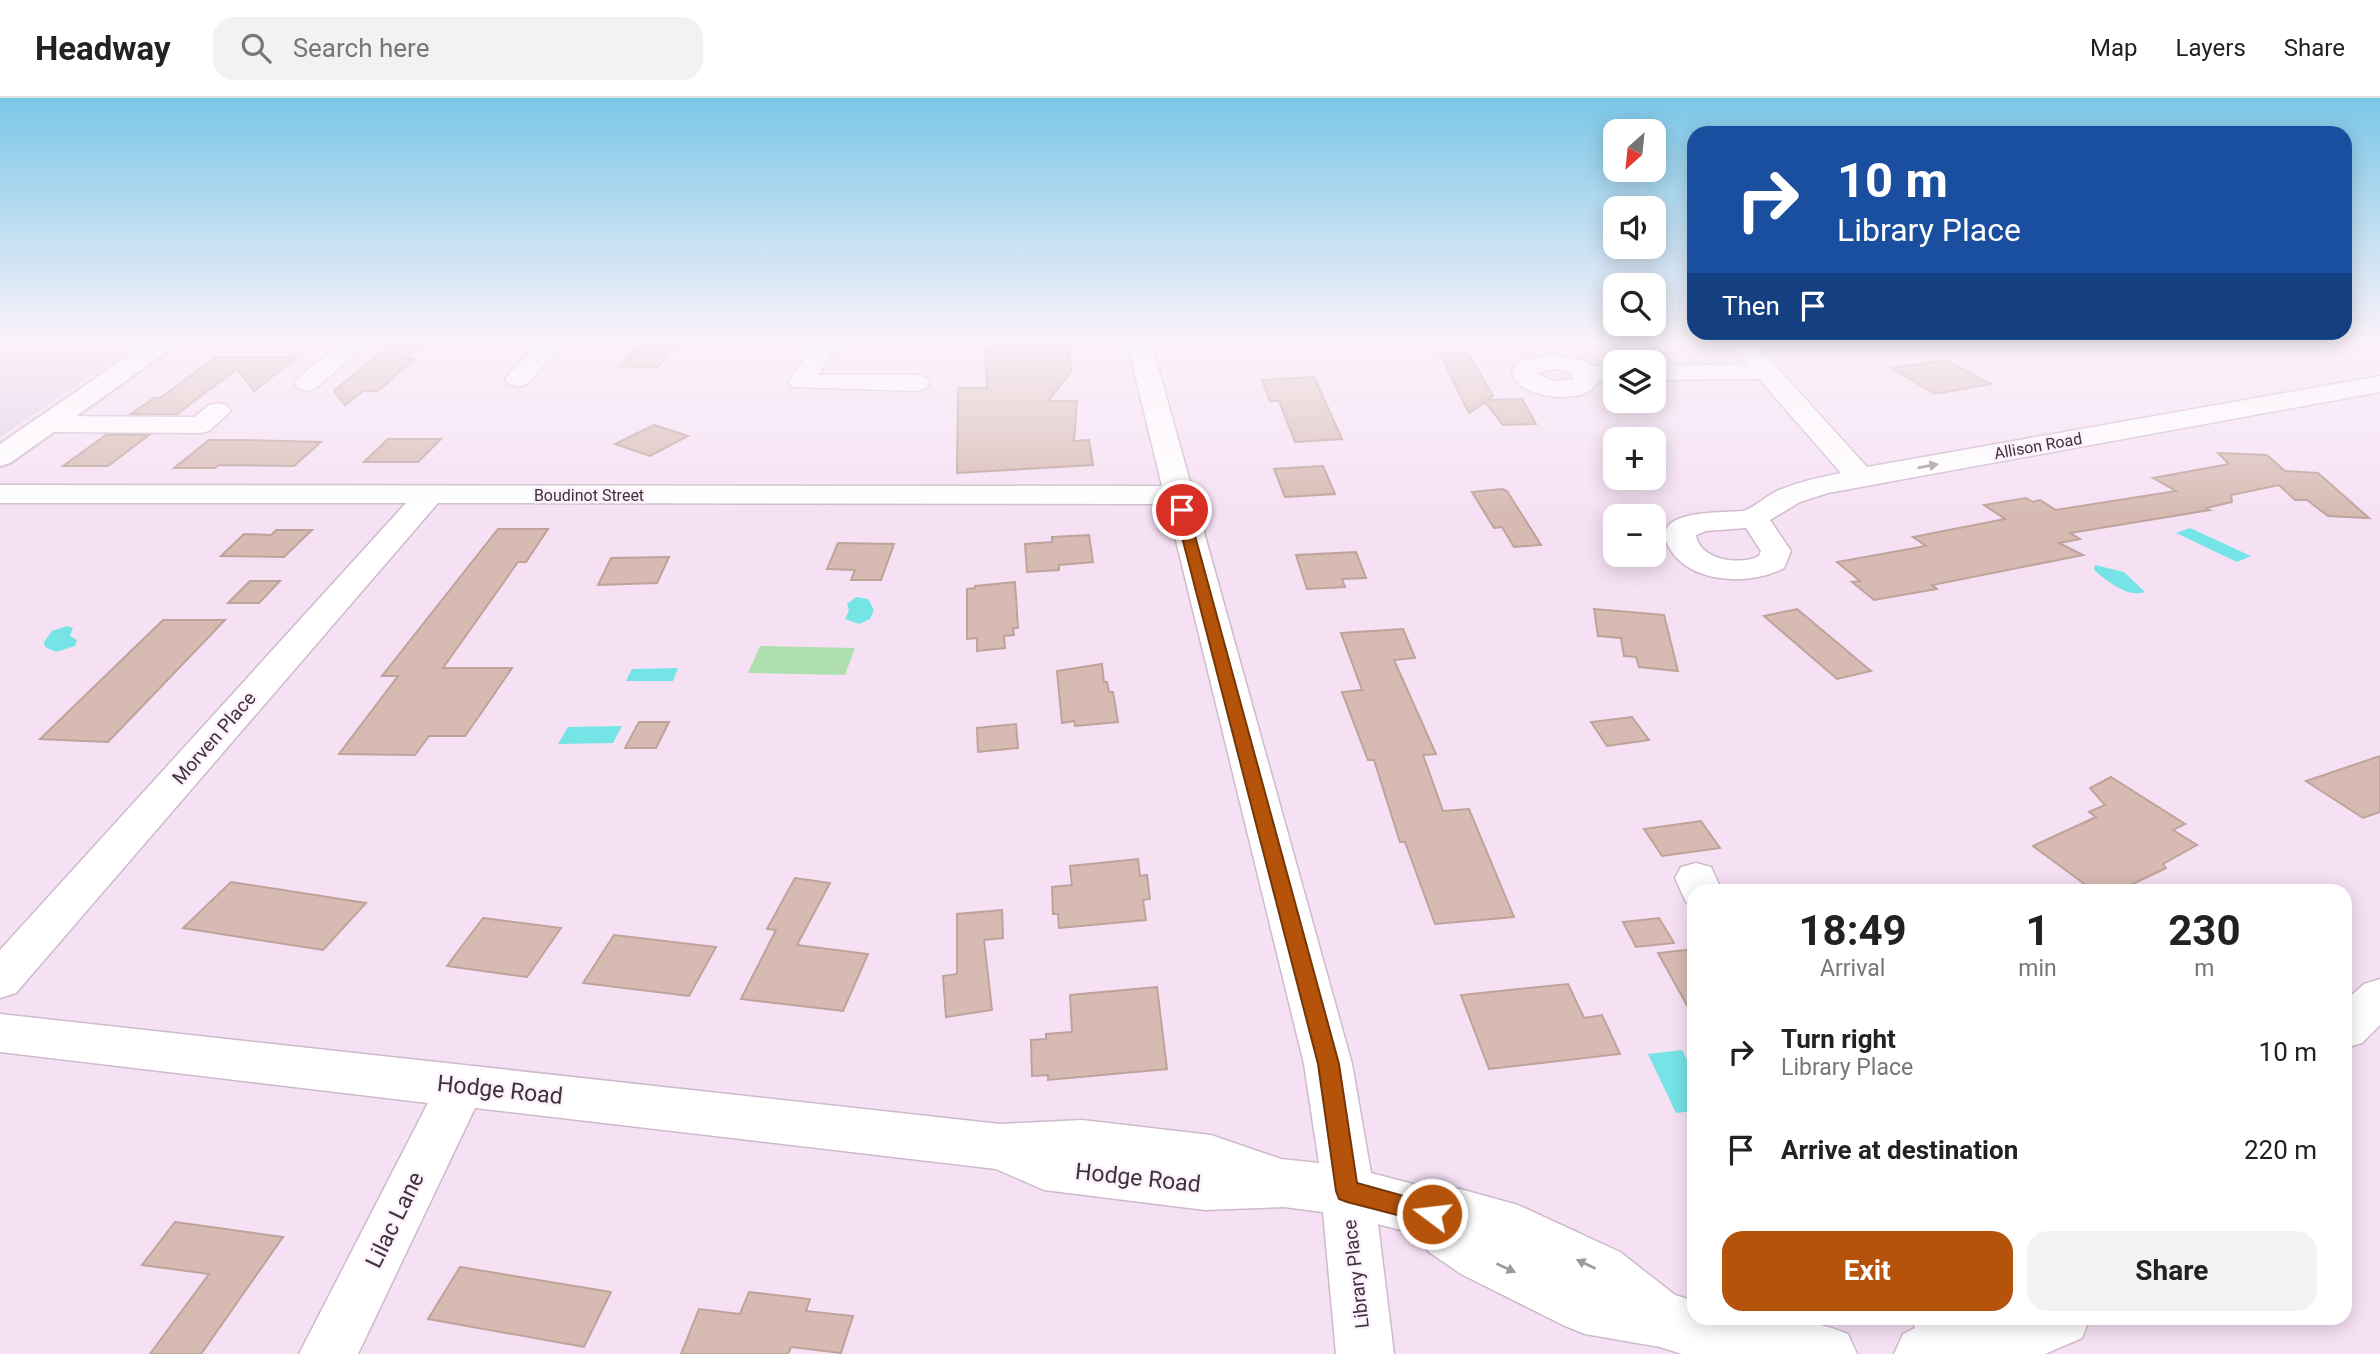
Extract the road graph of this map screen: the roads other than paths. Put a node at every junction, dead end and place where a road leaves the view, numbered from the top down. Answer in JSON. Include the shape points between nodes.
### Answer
{"nodes":[{"id":1,"x":86,"y":397,"type":"edge"},
{"id":2,"x":1153,"y":397,"type":"edge"},
{"id":3,"x":1789,"y":397,"type":"edge"},
{"id":4,"x":2309,"y":397,"type":"edge"},
{"id":5,"x":218,"y":411,"type":"dead end"},
{"id":6,"x":47,"y":424,"type":"junction"},
{"id":7,"x":0,"y":457,"type":"edge"},
{"id":8,"x":1860,"y":477,"type":"junction"},
{"id":9,"x":0,"y":494,"type":"edge"},
{"id":10,"x":429,"y":495,"type":"junction"},
{"id":11,"x":1177,"y":495,"type":"junction"},
{"id":12,"x":1754,"y":519,"type":"dead end"},
{"id":13,"x":0,"y":981,"type":"edge"},
{"id":14,"x":2380,"y":997,"type":"edge"},
{"id":15,"x":2352,"y":1023,"type":"edge"},
{"id":16,"x":0,"y":1033,"type":"edge"},
{"id":17,"x":462,"y":1086,"type":"junction"},
{"id":18,"x":1347,"y":1191,"type":"junction"},
{"id":19,"x":2048,"y":1325,"type":"edge"},
{"id":20,"x":2074,"y":1325,"type":"edge"},
{"id":21,"x":1940,"y":1341,"type":"edge"},
{"id":22,"x":1805,"y":1353,"type":"edge"},
{"id":23,"x":328,"y":1354,"type":"edge"},
{"id":24,"x":1365,"y":1354,"type":"edge"},
{"id":25,"x":2053,"y":1354,"type":"edge"}],
"edges":[{"from":1,"to":6,"type":"highway"},
{"from":2,"to":11,"type":"street","name":"Library Place"},
{"from":3,"to":8,"type":"street"},
{"from":8,"to":4,"type":"street","name":"Allison Road","one_way":true},
{"from":5,"to":6,"type":"street","via":[[200,425]]},
{"from":6,"to":7,"type":"highway"},
{"from":8,"to":12,"type":"street","name":"Allison Road","via":[[1797,495]]},
{"from":9,"to":10,"type":"street","name":"Boudinot Street"},
{"from":10,"to":11,"type":"street","name":"Boudinot Street"},
{"from":10,"to":13,"type":"street","name":"Morven Place"},
{"from":11,"to":18,"type":"street","name":"Library Place","via":[[1328,1064]]},
{"from":14,"to":15,"type":"street"},
{"from":16,"to":17,"type":"street","name":"Hodge Road"},
{"from":17,"to":18,"type":"street","name":"Hodge Road","via":[[1000,1147],[1044,1167],[1205,1186],[1283,1183]]},
{"from":17,"to":23,"type":"street","name":"Lilac Lane"},
{"from":18,"to":22,"type":"street","name":"Hodge Road","via":[[1432,1214],[1448,1234],[1480,1256],[1585,1306]]},
{"from":18,"to":24,"type":"street","name":"Library Place"},
{"from":19,"to":21,"type":"street","via":[[2034,1332]]},
{"from":20,"to":25,"type":"street"}]}
